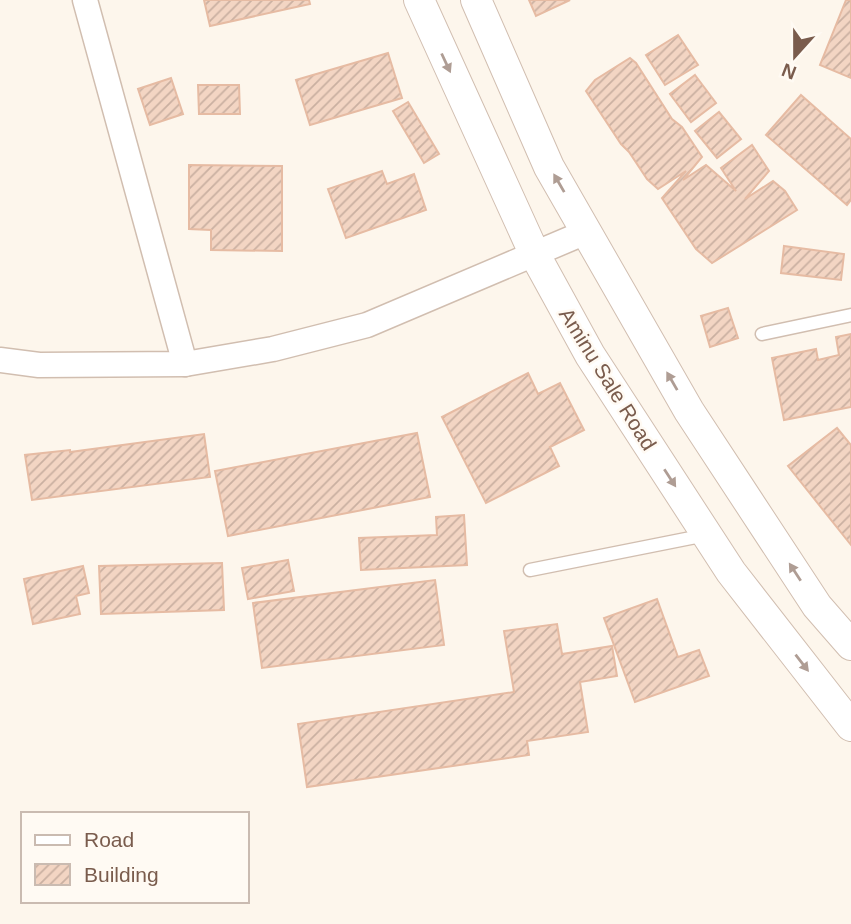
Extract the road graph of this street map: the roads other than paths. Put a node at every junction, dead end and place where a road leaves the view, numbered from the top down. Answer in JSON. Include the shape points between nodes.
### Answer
{"nodes":[{"id":1,"x":85,"y":0,"type":"edge"},
{"id":2,"x":419,"y":0,"type":"edge"},
{"id":3,"x":476,"y":0,"type":"edge"},
{"id":4,"x":586,"y":232,"type":"junction"},
{"id":5,"x":534,"y":253,"type":"junction"},
{"id":6,"x":851,"y":315,"type":"edge"},
{"id":7,"x":762,"y":334,"type":"dead end"},
{"id":8,"x":0,"y":360,"type":"edge"},
{"id":9,"x":184,"y":364,"type":"junction"},
{"id":10,"x":707,"y":535,"type":"junction"},
{"id":11,"x":530,"y":570,"type":"dead end"},
{"id":12,"x":851,"y":645,"type":"edge"},
{"id":13,"x":851,"y":726,"type":"edge"}],
"edges":[{"from":1,"to":9,"type":"street"},
{"from":2,"to":5,"type":"street","name":"Aminu Sale Road","one_way":true},
{"from":4,"to":3,"type":"street","one_way":true,"via":[[549,167]]},
{"from":4,"to":5,"type":"street"},
{"from":12,"to":4,"type":"street","one_way":true,"via":[[817,606],[689,411]]},
{"from":5,"to":9,"type":"street","via":[[367,325],[273,349]]},
{"from":5,"to":10,"type":"street","name":"Aminu Sale Road","one_way":true,"via":[[590,355]]},
{"from":6,"to":7,"type":"lane"},
{"from":8,"to":9,"type":"street","via":[[39,365]]},
{"from":10,"to":11,"type":"lane"},
{"from":10,"to":13,"type":"street","name":"Aminu Sale Road","one_way":true}]}
